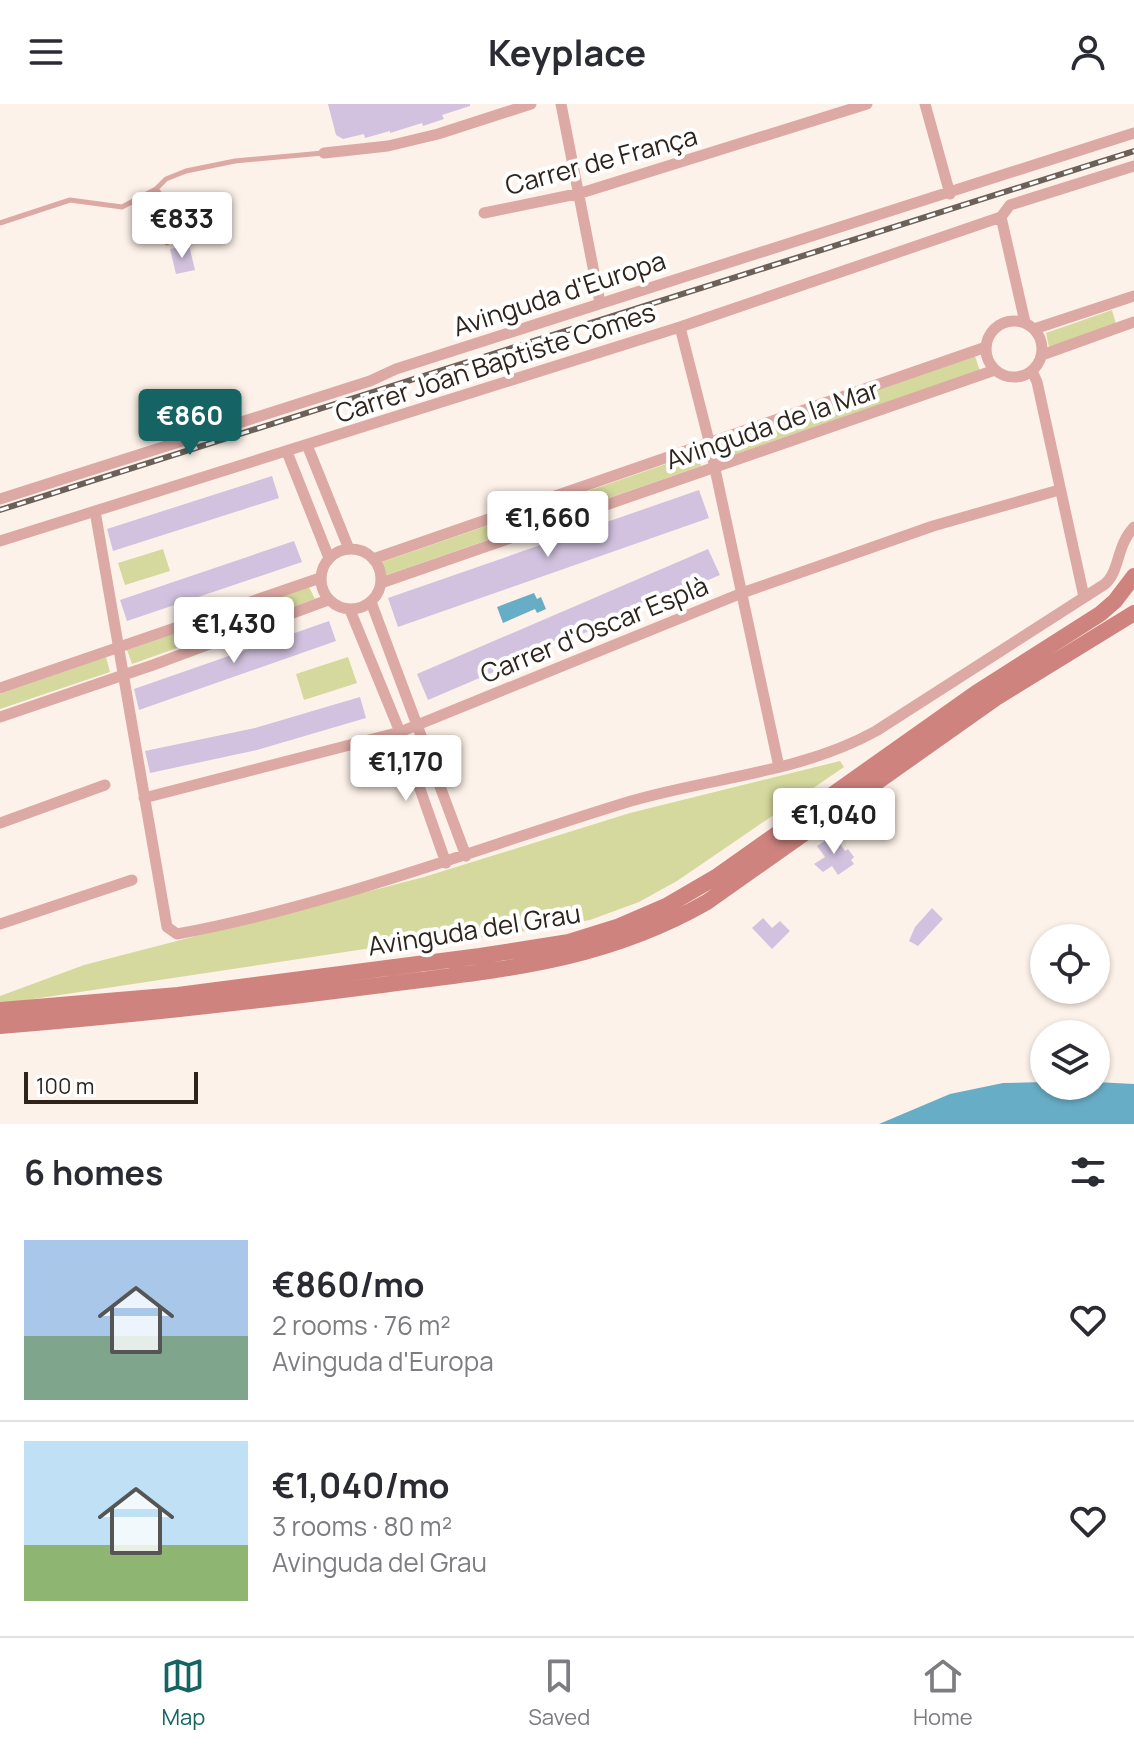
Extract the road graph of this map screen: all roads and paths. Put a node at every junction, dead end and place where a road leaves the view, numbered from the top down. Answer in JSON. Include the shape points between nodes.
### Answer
{"nodes":[{"id":1,"x":531,"y":104,"type":"edge"},
{"id":2,"x":561,"y":104,"type":"edge"},
{"id":3,"x":867,"y":104,"type":"edge"},
{"id":4,"x":925,"y":104,"type":"edge"},
{"id":5,"x":1134,"y":133,"type":"edge"},
{"id":6,"x":324,"y":153,"type":"joint"},
{"id":7,"x":1134,"y":166,"type":"edge"},
{"id":8,"x":156,"y":189,"type":"junction"},
{"id":9,"x":581,"y":193,"type":"junction"},
{"id":10,"x":950,"y":194,"type":"junction"},
{"id":11,"x":484,"y":213,"type":"dead end"},
{"id":12,"x":1001,"y":217,"type":"junction"},
{"id":13,"x":0,"y":223,"type":"edge"},
{"id":14,"x":167,"y":243,"type":"dead end"},
{"id":15,"x":1131,"y":297,"type":"edge"},
{"id":16,"x":600,"y":303,"type":"junction"},
{"id":17,"x":1134,"y":320,"type":"edge"},
{"id":18,"x":1029,"y":326,"type":"junction"},
{"id":19,"x":680,"y":327,"type":"junction"},
{"id":20,"x":986,"y":347,"type":"junction"},
{"id":21,"x":1042,"y":355,"type":"junction"},
{"id":22,"x":995,"y":370,"type":"junction"},
{"id":23,"x":1032,"y":371,"type":"junction"},
{"id":24,"x":709,"y":441,"type":"junction"},
{"id":25,"x":307,"y":445,"type":"junction"},
{"id":26,"x":287,"y":452,"type":"junction"},
{"id":27,"x":714,"y":466,"type":"junction"},
{"id":28,"x":1059,"y":490,"type":"junction"},
{"id":29,"x":0,"y":499,"type":"edge"},
{"id":30,"x":95,"y":511,"type":"junction"},
{"id":31,"x":1134,"y":527,"type":"edge"},
{"id":32,"x":0,"y":541,"type":"edge"},
{"id":33,"x":349,"y":549,"type":"junction"},
{"id":34,"x":329,"y":558,"type":"junction"},
{"id":35,"x":373,"y":559,"type":"junction"},
{"id":36,"x":1134,"y":576,"type":"edge"},
{"id":37,"x":320,"y":578,"type":"junction"},
{"id":38,"x":381,"y":583,"type":"junction"},
{"id":39,"x":742,"y":593,"type":"junction"},
{"id":40,"x":1084,"y":597,"type":"junction"},
{"id":41,"x":328,"y":600,"type":"junction"},
{"id":42,"x":371,"y":602,"type":"junction"},
{"id":43,"x":350,"y":610,"type":"junction"},
{"id":44,"x":1134,"y":613,"type":"edge"},
{"id":45,"x":116,"y":648,"type":"junction"},
{"id":46,"x":121,"y":676,"type":"junction"},
{"id":47,"x":0,"y":688,"type":"edge"},
{"id":48,"x":0,"y":717,"type":"edge"},
{"id":49,"x":419,"y":725,"type":"junction"},
{"id":50,"x":400,"y":732,"type":"junction"},
{"id":51,"x":779,"y":767,"type":"junction"},
{"id":52,"x":105,"y":785,"type":"dead end"},
{"id":53,"x":144,"y":798,"type":"junction"},
{"id":54,"x":0,"y":823,"type":"edge"},
{"id":55,"x":466,"y":856,"type":"junction"},
{"id":56,"x":446,"y":863,"type":"junction"},
{"id":57,"x":132,"y":880,"type":"dead end"},
{"id":58,"x":0,"y":924,"type":"edge"},
{"id":59,"x":0,"y":1010,"type":"edge"},
{"id":60,"x":0,"y":1026,"type":"edge"}],
"edges":[{"from":1,"to":6,"type":"street","via":[[388,146]]},
{"from":2,"to":9,"type":"street"},
{"from":3,"to":9,"type":"street","name":"Carrer de França"},
{"from":4,"to":10,"type":"street"},
{"from":5,"to":10,"type":"street","name":"Avinguda d'Europa"},
{"from":6,"to":8,"type":"lane","via":[[186,171]]},
{"from":7,"to":12,"type":"street","name":"Carrer Joan Baptiste Comes","via":[[1010,205]]},
{"from":8,"to":13,"type":"lane","via":[[122,207],[70,200]]},
{"from":8,"to":14,"type":"lane"},
{"from":9,"to":11,"type":"street","name":"Carrer de França"},
{"from":9,"to":16,"type":"street"},
{"from":10,"to":16,"type":"street","name":"Avinguda d'Europa"},
{"from":12,"to":18,"type":"street"},
{"from":12,"to":19,"type":"street","name":"Carrer Joan Baptiste Comes"},
{"from":15,"to":17,"type":"street"},
{"from":15,"to":18,"type":"street"},
{"from":16,"to":29,"type":"street","name":"Avinguda d'Europa"},
{"from":17,"to":21,"type":"street"},
{"from":18,"to":20,"type":"street","via":[[1006,322],[992,331]]},
{"from":18,"to":21,"type":"street","via":[[1041,341]]},
{"from":19,"to":24,"type":"street"},
{"from":19,"to":25,"type":"street","name":"Carrer Joan Baptiste Comes"},
{"from":20,"to":22,"type":"street"},
{"from":20,"to":24,"type":"street","name":"Avinguda de la Mar"},
{"from":21,"to":23,"type":"street"},
{"from":22,"to":23,"type":"street","via":[[1009,377]]},
{"from":22,"to":27,"type":"street","name":"Avinguda de la Mar"},
{"from":23,"to":28,"type":"street"},
{"from":24,"to":27,"type":"street"},
{"from":24,"to":35,"type":"street","name":"Avinguda de la Mar"},
{"from":25,"to":26,"type":"street","name":"Carrer Joan Baptiste Comes"},
{"from":25,"to":33,"type":"street"},
{"from":26,"to":30,"type":"street","name":"Carrer Joan Baptiste Comes"},
{"from":26,"to":34,"type":"street"},
{"from":27,"to":38,"type":"street","name":"Avinguda de la Mar"},
{"from":27,"to":39,"type":"street"},
{"from":28,"to":39,"type":"street","name":"Carrer d'Oscar Esplà","via":[[933,526]]},
{"from":28,"to":40,"type":"street"},
{"from":30,"to":32,"type":"street","name":"Carrer Joan Baptiste Comes"},
{"from":30,"to":45,"type":"street"},
{"from":31,"to":40,"type":"street","via":[[1119,549],[1111,578]]},
{"from":33,"to":34,"type":"street"},
{"from":33,"to":35,"type":"street"},
{"from":34,"to":37,"type":"street"},
{"from":35,"to":38,"type":"street"},
{"from":36,"to":59,"type":"main road","name":"Avinguda del Grau","via":[[1100,614],[976,693],[716,877],[617,927],[550,946],[480,956],[178,995]]},
{"from":37,"to":41,"type":"street"},
{"from":37,"to":45,"type":"street"},
{"from":38,"to":42,"type":"street"},
{"from":39,"to":49,"type":"street","name":"Carrer d'Oscar Esplà"},
{"from":39,"to":51,"type":"street"},
{"from":40,"to":51,"type":"street","via":[[876,731],[822,756]]},
{"from":41,"to":43,"type":"street"},
{"from":41,"to":46,"type":"street"},
{"from":42,"to":43,"type":"street"},
{"from":42,"to":49,"type":"street"},
{"from":43,"to":50,"type":"street"},
{"from":44,"to":60,"type":"main road","name":"Avinguda del Grau","via":[[996,698],[707,902],[628,940],[542,963],[272,999]]},
{"from":45,"to":46,"type":"street"},
{"from":45,"to":47,"type":"street"},
{"from":46,"to":48,"type":"street"},
{"from":46,"to":53,"type":"street"},
{"from":49,"to":50,"type":"street","name":"Carrer d'Oscar Esplà"},
{"from":49,"to":55,"type":"street"},
{"from":50,"to":53,"type":"street","name":"Carrer d'Oscar Esplà"},
{"from":50,"to":56,"type":"street"},
{"from":51,"to":55,"type":"street","via":[[634,800]]},
{"from":52,"to":54,"type":"street"},
{"from":53,"to":56,"type":"street","via":[[167,927],[177,934]]},
{"from":55,"to":56,"type":"street"},
{"from":57,"to":58,"type":"street"}]}
